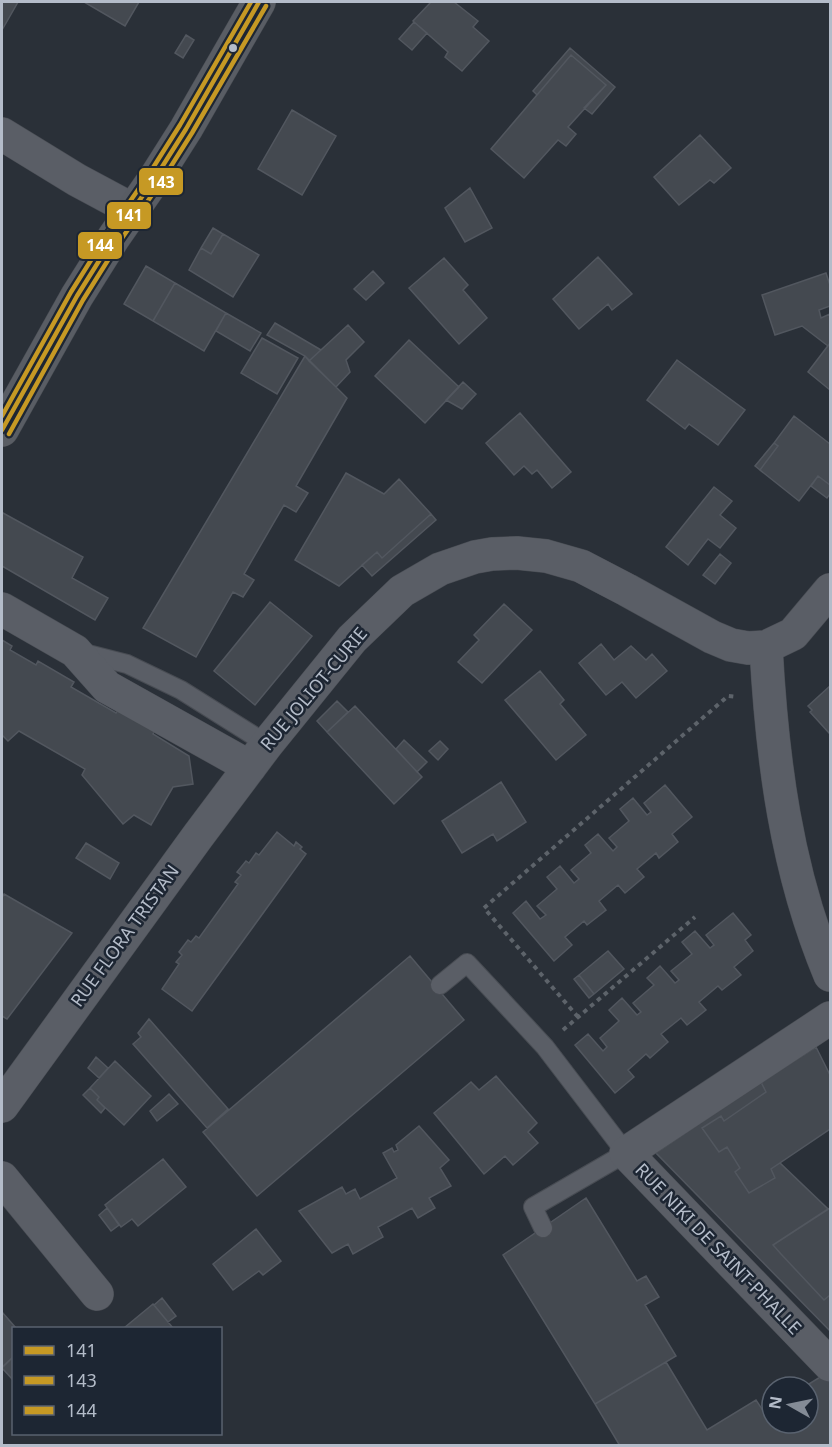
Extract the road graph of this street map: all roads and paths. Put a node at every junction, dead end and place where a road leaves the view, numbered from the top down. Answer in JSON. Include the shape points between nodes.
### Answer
{"nodes":[{"id":1,"x":259,"y":2,"type":"edge"},
{"id":2,"x":2,"y":134,"type":"edge"},
{"id":3,"x":133,"y":210,"type":"junction"},
{"id":4,"x":2,"y":430,"type":"edge"},
{"id":5,"x":831,"y":590,"type":"edge"},
{"id":6,"x":2,"y":609,"type":"edge"},
{"id":7,"x":766,"y":647,"type":"junction"},
{"id":8,"x":753,"y":697,"type":"junction"},
{"id":9,"x":737,"y":707,"type":"dead end"},
{"id":10,"x":259,"y":755,"type":"junction"},
{"id":11,"x":695,"y":917,"type":"dead end"},
{"id":12,"x":829,"y":968,"type":"edge"},
{"id":13,"x":440,"y":985,"type":"dead end"},
{"id":14,"x":578,"y":1017,"type":"junction"},
{"id":15,"x":831,"y":1018,"type":"edge"},
{"id":16,"x":545,"y":1047,"type":"junction"},
{"id":17,"x":2,"y":1106,"type":"edge"},
{"id":18,"x":626,"y":1154,"type":"junction"},
{"id":19,"x":2,"y":1178,"type":"edge"},
{"id":20,"x":543,"y":1228,"type":"dead end"},
{"id":21,"x":97,"y":1294,"type":"dead end"},
{"id":22,"x":831,"y":1365,"type":"edge"}],
"edges":[{"from":1,"to":3,"type":"main road","via":[[186,129]]},
{"from":2,"to":3,"type":"street"},
{"from":3,"to":4,"type":"main road","via":[[77,296]]},
{"from":5,"to":7,"type":"street","name":"RUE JOLIOT-CURIE","via":[[793,634]]},
{"from":6,"to":10,"type":"street","name":"RUE JOLIOT-CURIE","via":[[75,651],[107,687]]},
{"from":7,"to":8,"type":"street"},
{"from":7,"to":10,"type":"street","name":"RUE JOLIOT-CURIE","via":[[731,645],[712,637],[581,566],[546,556],[492,554],[440,569],[402,591],[352,639]]},
{"from":8,"to":9,"type":"path"},
{"from":8,"to":12,"type":"street","via":[[776,771],[796,873]]},
{"from":8,"to":14,"type":"path","via":[[728,696],[484,908]]},
{"from":10,"to":17,"type":"street","name":"RUE FLORA TRISTAN"},
{"from":11,"to":14,"type":"path"},
{"from":13,"to":16,"type":"lane","via":[[467,963]]},
{"from":14,"to":16,"type":"path"},
{"from":15,"to":18,"type":"street","name":"RUE NIKI DE SAINT-PHALLE"},
{"from":16,"to":18,"type":"lane"},
{"from":18,"to":20,"type":"lane","via":[[532,1207]]},
{"from":18,"to":22,"type":"street","name":"RUE NIKI DE SAINT-PHALLE"},
{"from":19,"to":21,"type":"street"}]}
